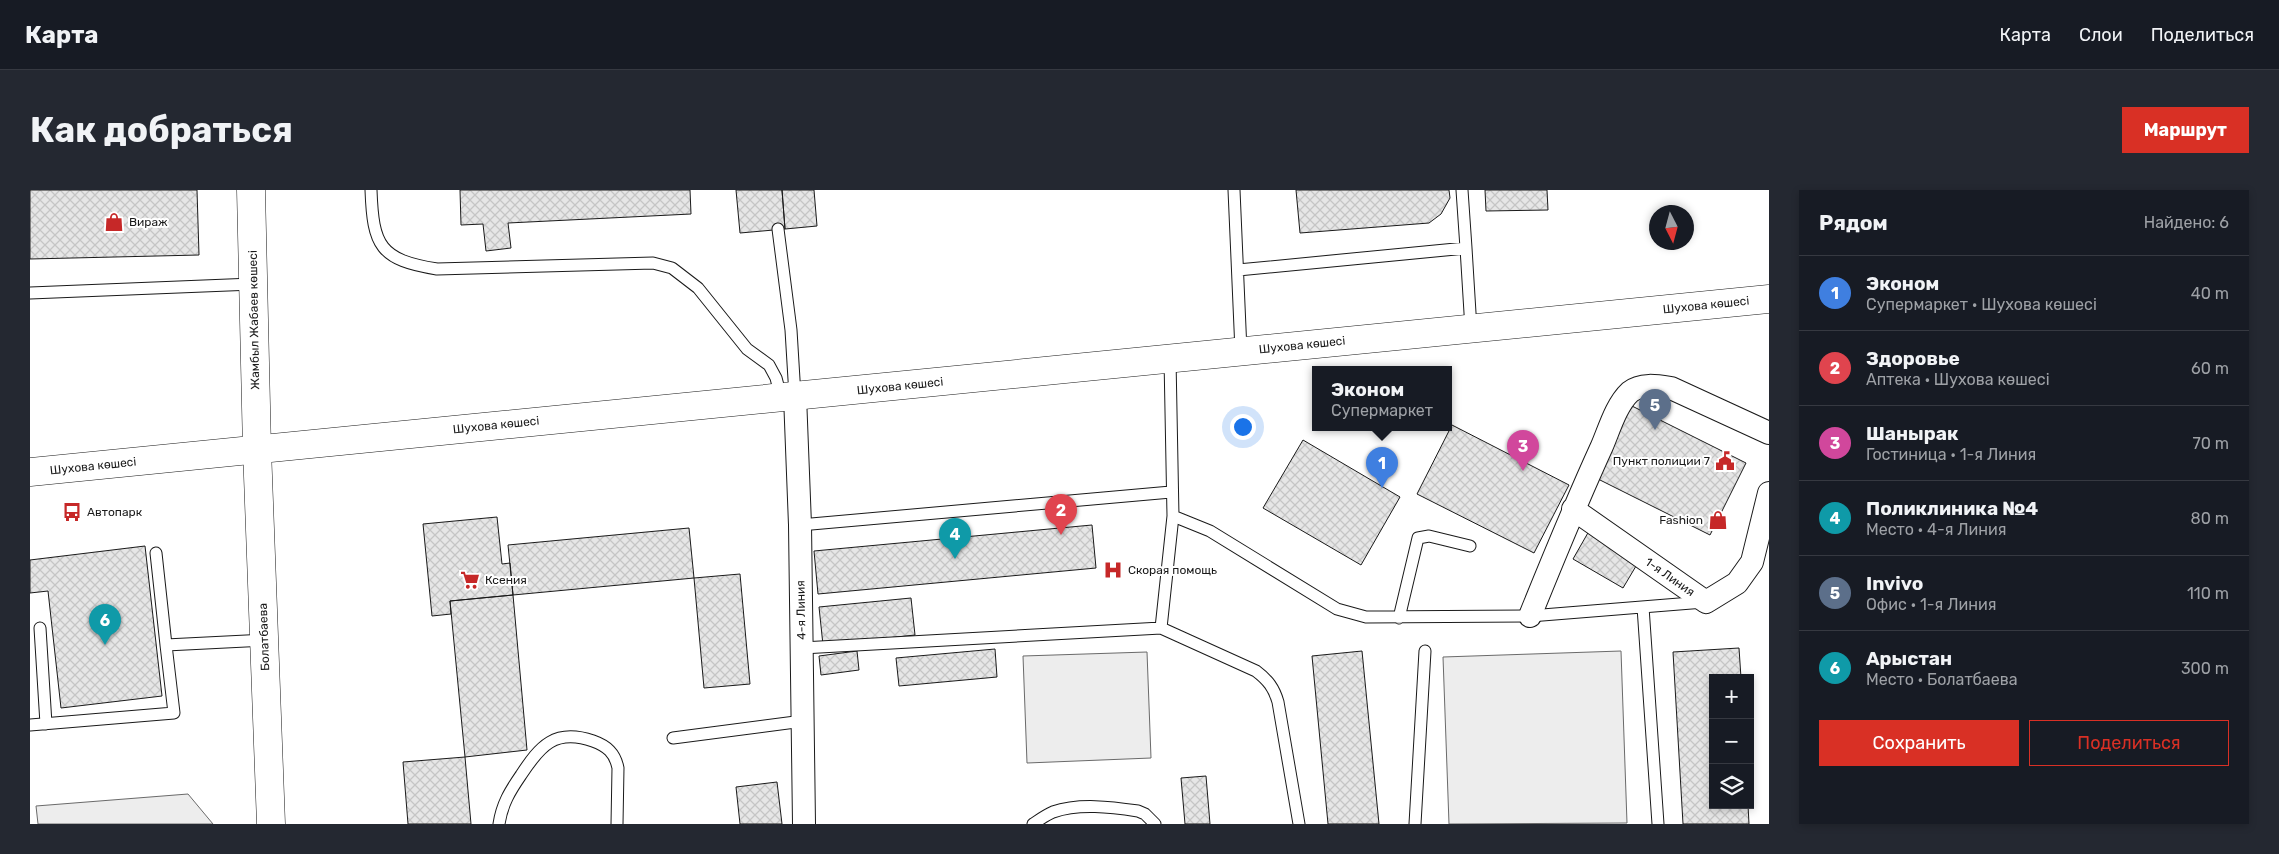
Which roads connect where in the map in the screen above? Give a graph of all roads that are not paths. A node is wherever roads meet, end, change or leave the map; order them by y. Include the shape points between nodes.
1 (251, 190) edge
2 (371, 190) edge
3 (1234, 190) edge
4 (1462, 190) edge
5 (778, 229) dead end
6 (1466, 248) junction
7 (1238, 270) junction
8 (253, 284) junction
9 (30, 293) edge
10 (1769, 299) edge
11 (1471, 329) junction
12 (1241, 351) junction
13 (1170, 359) junction
14 (788, 396) junction
15 (1769, 433) edge
16 (257, 450) junction
17 (30, 472) edge
18 (1171, 492) junction
19 (1769, 493) edge
20 (1574, 509) junction
21 (1172, 516) junction
22 (800, 525) junction
23 (1470, 546) dead end
24 (156, 553) dead end
25 (1706, 602) junction
26 (1643, 607) junction
27 (1530, 616) junction
28 (1399, 618) junction
29 (40, 628) dead end
30 (1161, 628) junction
31 (264, 640) junction
32 (166, 644) junction
33 (802, 648) junction
34 (1425, 651) dead end
35 (803, 721) junction
36 (46, 724) junction
37 (30, 725) edge
38 (673, 738) dead end
39 (271, 824) edge
40 (499, 824) edge
41 (617, 824) edge
42 (804, 824) edge
43 (1033, 824) edge
44 (1155, 824) edge
45 (1299, 824) edge
46 (1415, 824) edge
47 (1658, 824) edge

1 - 8 street, Жамбыл Жабаев көшесі
2 - 14 lane via 372,220 380,245 402,262 437,270 653,264 672,268 698,288 747,349 769,365
3 - 7 lane
4 - 6 lane
5 - 14 lane via 791,330
6 - 7 lane
6 - 11 lane
7 - 12 lane
8 - 9 lane
8 - 16 street, Жамбыл Жабаев көшесі
10 - 11 street, Шухова көшесі
11 - 12 street, Шухова көшесі
12 - 13 street, Шухова көшесі
13 - 14 street, Шухова көшесі
13 - 18 lane
14 - 16 street, Шухова көшесі
14 - 22 street, 4-я Линия
15 - 20 street via 1671,388 1641,387 1631,391 1620,407
16 - 17 street, Шухова көшесі
16 - 31 street, Болатбаева
18 - 21 lane
18 - 22 lane
19 - 25 street, 1-я Линия via 1752,562 1738,583
20 - 25 street, 1-я Линия
20 - 27 street
21 - 28 lane via 1210,530 1337,609 1366,617
21 - 30 lane
22 - 33 street, 4-я Линия
23 - 28 lane via 1429,536 1418,538
24 - 32 lane
25 - 26 lane
26 - 27 lane
26 - 47 lane
27 - 28 lane
29 - 36 lane
30 - 33 lane
30 - 45 lane via 1267,679 1278,702
31 - 32 lane
31 - 39 street, Болатбаева
32 - 36 lane via 174,713
33 - 35 street, 4-я Линия
34 - 46 lane
35 - 38 lane
35 - 42 street, 4-я Линия
36 - 37 lane
40 - 41 lane via 504,799 534,754 542,746 567,737 603,745 616,759
43 - 44 lane via 1052,813 1089,807 1138,811

